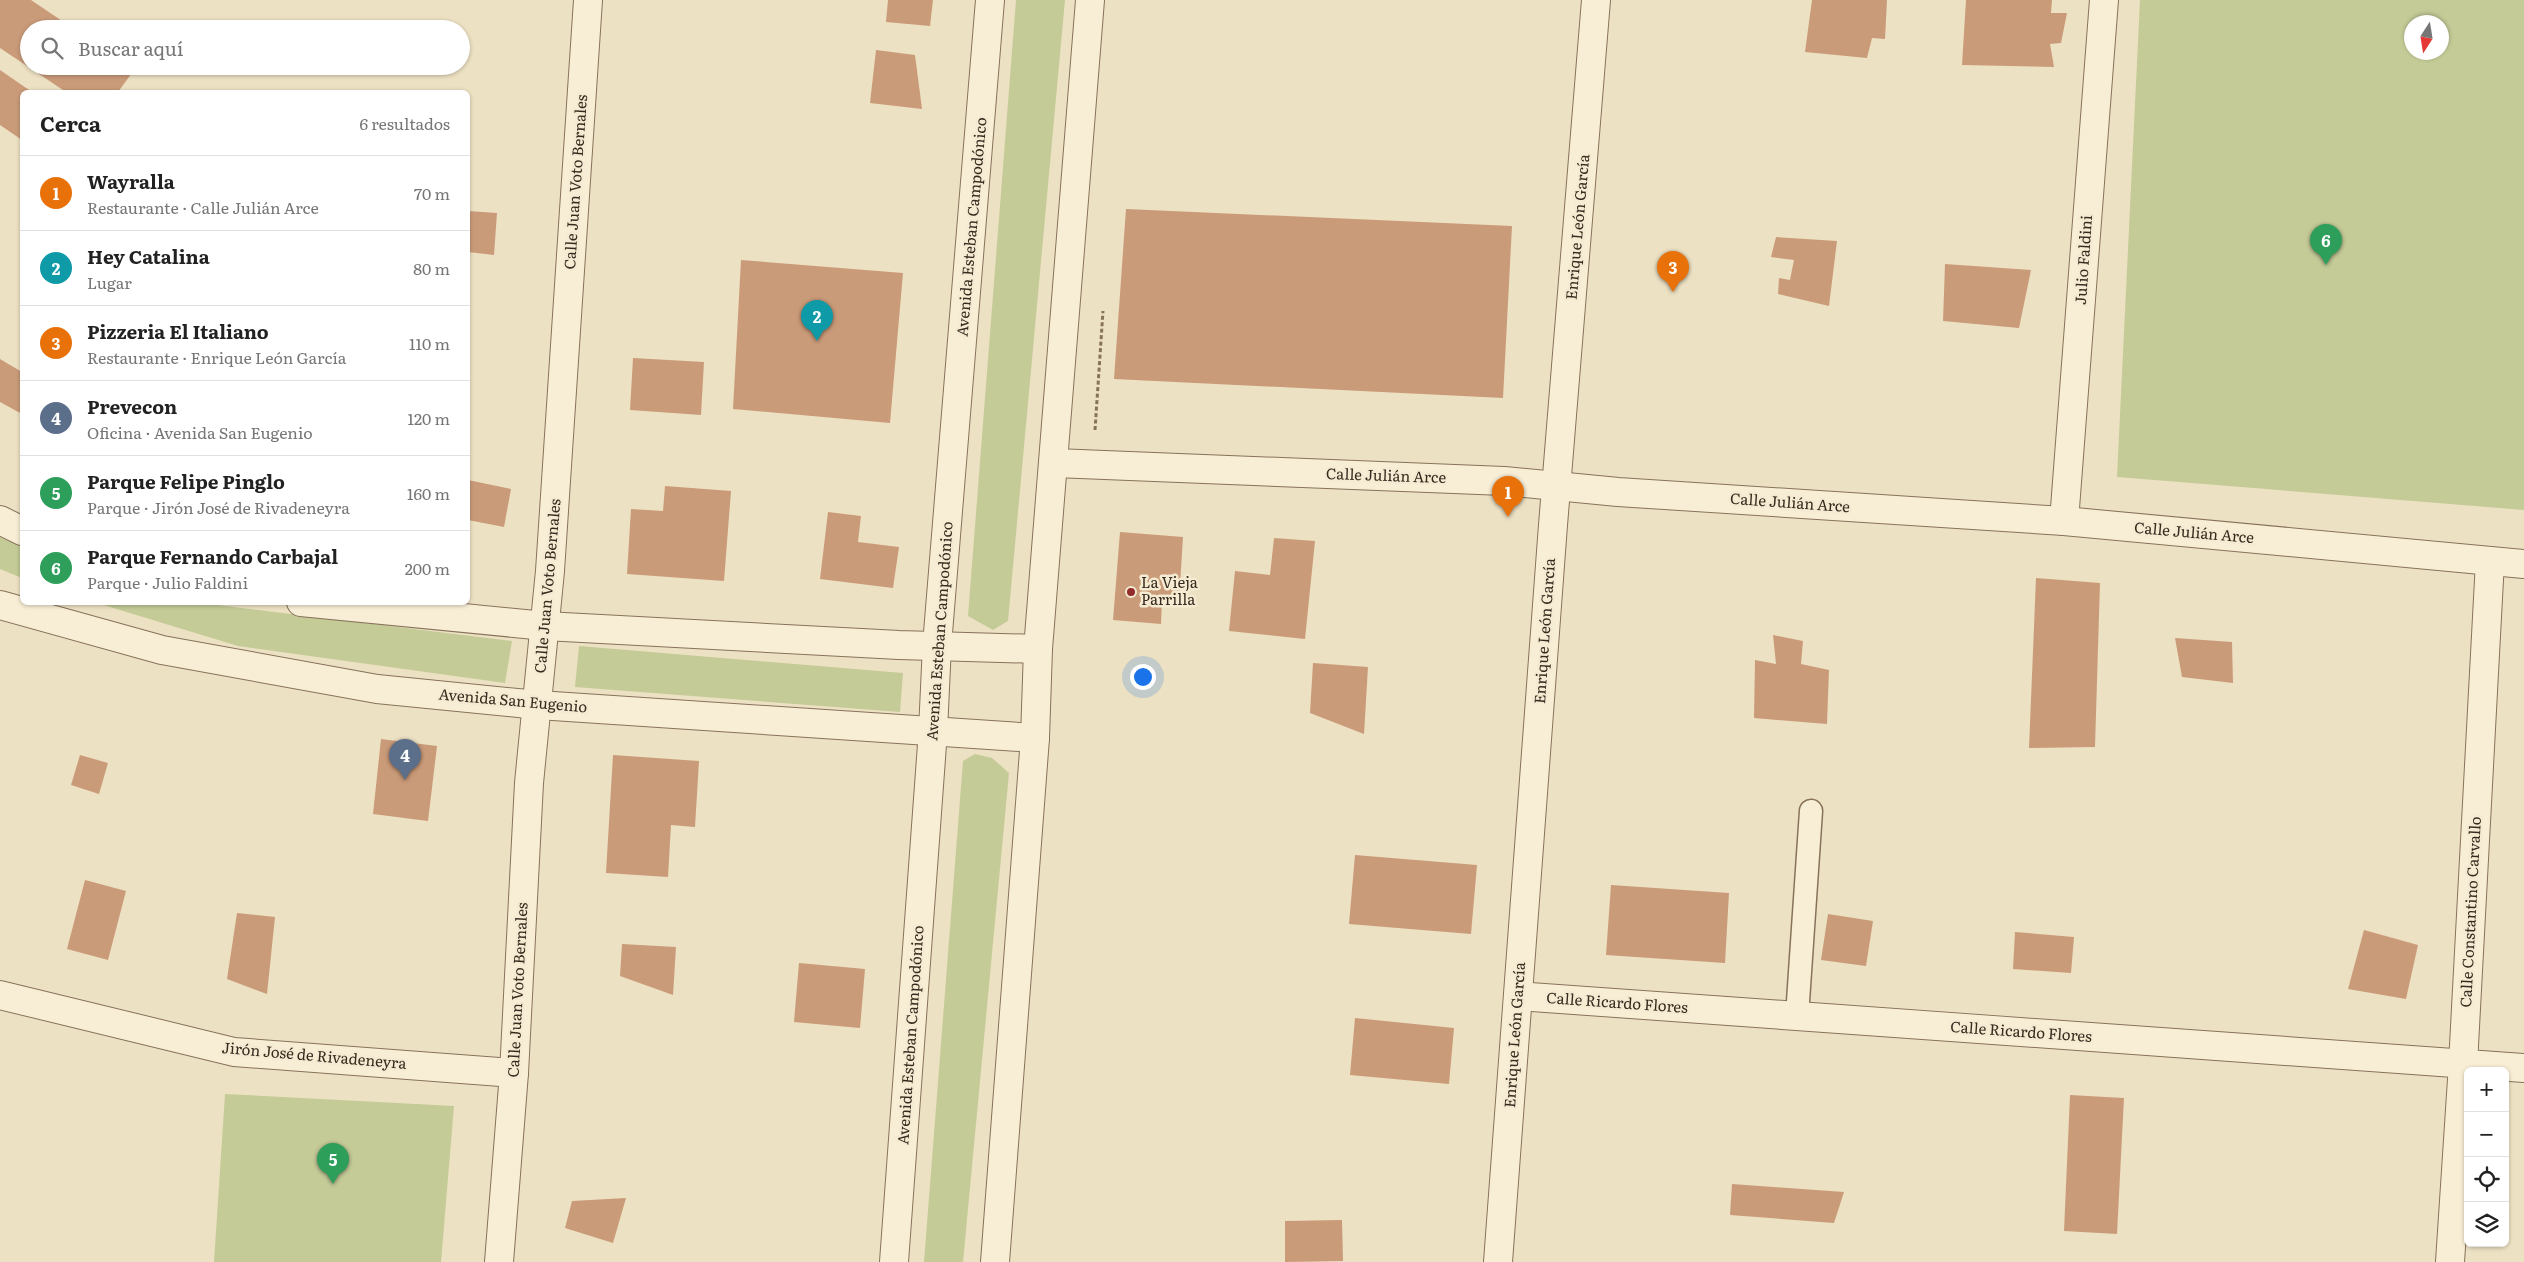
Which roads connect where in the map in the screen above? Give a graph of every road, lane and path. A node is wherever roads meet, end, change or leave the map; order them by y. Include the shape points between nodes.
1 (588, 0) edge
2 (990, 0) edge
3 (1090, 0) edge
4 (1596, 0) edge
5 (2104, 0) edge
6 (1055, 463) junction
7 (1557, 485) junction
8 (0, 520) edge
9 (2064, 521) junction
10 (20, 530) edge
11 (2490, 561) junction
12 (2524, 564) edge
13 (0, 605) edge
14 (332, 605) edge
15 (545, 626) junction
16 (937, 645) junction
17 (1038, 649) junction
18 (538, 705) junction
19 (933, 732) junction
20 (1035, 738) junction
21 (1811, 812) dead end
22 (0, 995) edge
23 (1518, 996) junction
24 (1797, 1016) junction
25 (2463, 1064) junction
26 (2524, 1068) edge
27 (514, 1073) junction
28 (499, 1262) edge
29 (894, 1262) edge
30 (995, 1262) edge
31 (1498, 1262) edge
32 (2450, 1262) edge

1 - 15 street, Calle Juan Voto Bernales
2 - 16 street, Avenida Esteban Campodónico
3 - 6 street
4 - 7 street, Enrique León García
5 - 9 street, Julio Faldini
6 - 7 street, Calle Julián Arce
6 - 17 street
7 - 9 street, Calle Julián Arce via 1618,492
7 - 23 street, Enrique León García
8 - 10 street
9 - 11 street, Calle Julián Arce
11 - 12 street, Calle Julián Arce
11 - 25 street, Calle Constantino Carvallo
13 - 18 street, Avenida San Eugenio via 162,650 378,689
14 - 15 street
15 - 16 street
15 - 18 street, Calle Juan Voto Bernales
16 - 17 street
16 - 19 street, Avenida Esteban Campodónico
17 - 20 street
18 - 19 street, Avenida San Eugenio
18 - 27 street, Calle Juan Voto Bernales via 529,783
19 - 20 street, Avenida San Eugenio
19 - 29 street, Avenida Esteban Campodónico
20 - 30 street
21 - 24 lane
22 - 27 street, Jirón José de Rivadeneyra via 234,1052
23 - 24 street, Calle Ricardo Flores
23 - 31 street, Enrique León García
24 - 25 street, Calle Ricardo Flores
25 - 26 street, Calle Ricardo Flores
25 - 32 street, Calle Constantino Carvallo
27 - 28 street, Calle Juan Voto Bernales

